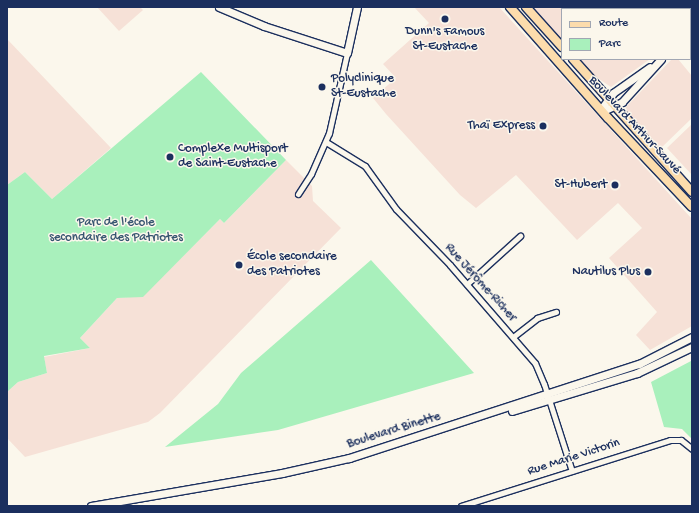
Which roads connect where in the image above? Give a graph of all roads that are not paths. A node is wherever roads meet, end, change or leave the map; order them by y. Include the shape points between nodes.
1 (219, 7) edge
2 (357, 7) edge
3 (510, 7) edge
4 (526, 7) edge
5 (561, 46) edge
6 (348, 52) junction
7 (574, 60) edge
8 (660, 60) edge
9 (654, 65) junction
10 (608, 99) junction
11 (616, 107) junction
12 (602, 110) junction
13 (326, 142) junction
14 (692, 192) edge
15 (298, 194) dead end
16 (692, 207) edge
17 (520, 236) dead end
18 (467, 284) junction
19 (556, 312) dead end
20 (513, 337) junction
21 (692, 337) edge
22 (692, 347) edge
23 (547, 393) junction
24 (550, 401) junction
25 (692, 449) edge
26 (572, 471) junction
27 (91, 506) edge
28 (114, 506) edge
29 (461, 506) edge

1 - 6 street via 270,28
2 - 6 street
3 - 12 main road, Boulevard Arthur-Sauvé
4 - 5 main road
6 - 13 street
7 - 10 main road, Boulevard Arthur-Sauvé
8 - 9 street
9 - 10 street via 633,78
9 - 11 street
10 - 11 main road, Boulevard Arthur-Sauvé
10 - 12 street
11 - 12 street
11 - 14 main road, Boulevard Arthur-Sauvé
12 - 16 main road, Boulevard Arthur-Sauvé
13 - 15 street via 309,179
13 - 18 street, Rue Jérôme-Richer via 366,166 396,209
17 - 18 street
18 - 20 street, Rue Jérôme-Richer
19 - 20 street via 537,318
20 - 23 street, Rue Jérôme-Richer via 538,367
21 - 23 street, Boulevard Binette via 646,361
22 - 24 street, Boulevard Binette via 651,368
23 - 24 street, Rue Jérôme-Richer
23 - 27 street, Boulevard Binette via 334,462
24 - 26 street, Rue Jérôme-Richer
24 - 28 street, Boulevard Binette via 328,467
25 - 26 street, Rue Marie Victorin via 683,441 673,439
26 - 29 street, Rue Marie Victorin

